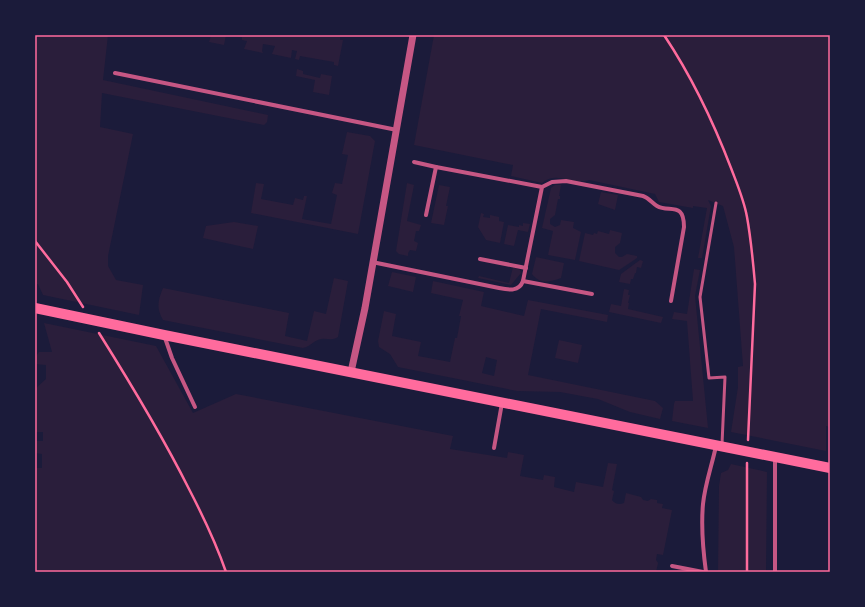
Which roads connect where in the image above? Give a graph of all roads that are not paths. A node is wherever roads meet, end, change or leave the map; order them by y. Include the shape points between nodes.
1 (413, 35) edge
2 (115, 73) dead end
3 (397, 130) junction
4 (414, 162) dead end
5 (436, 167) junction
6 (542, 187) junction
7 (716, 203) dead end
8 (426, 215) dead end
9 (480, 259) dead end
10 (372, 262) junction
11 (526, 268) junction
12 (523, 281) junction
13 (592, 294) dead end
14 (671, 301) dead end
15 (35, 308) edge
16 (164, 335) junction
17 (351, 372) junction
18 (502, 402) junction
19 (195, 407) dead end
20 (719, 445) junction
21 (494, 448) dead end
22 (775, 456) junction
23 (830, 468) edge
24 (672, 566) dead end
25 (704, 572) edge
26 (775, 572) edge

1 - 3 street
2 - 3 street
3 - 10 street
4 - 5 street
5 - 6 street
5 - 8 street
6 - 11 street
6 - 14 street via 552,182 566,181 643,196 657,206 673,208 681,214 684,227
7 - 20 lane via 700,297 709,378 725,376
9 - 11 street
10 - 12 street via 507,290 518,289
10 - 17 street
11 - 12 street
12 - 13 street
15 - 16 main road
16 - 17 main road
16 - 19 street
17 - 18 main road
18 - 20 main road
18 - 21 street
20 - 22 main road
20 - 25 street via 703,510
22 - 23 main road
22 - 26 street
24 - 25 street

